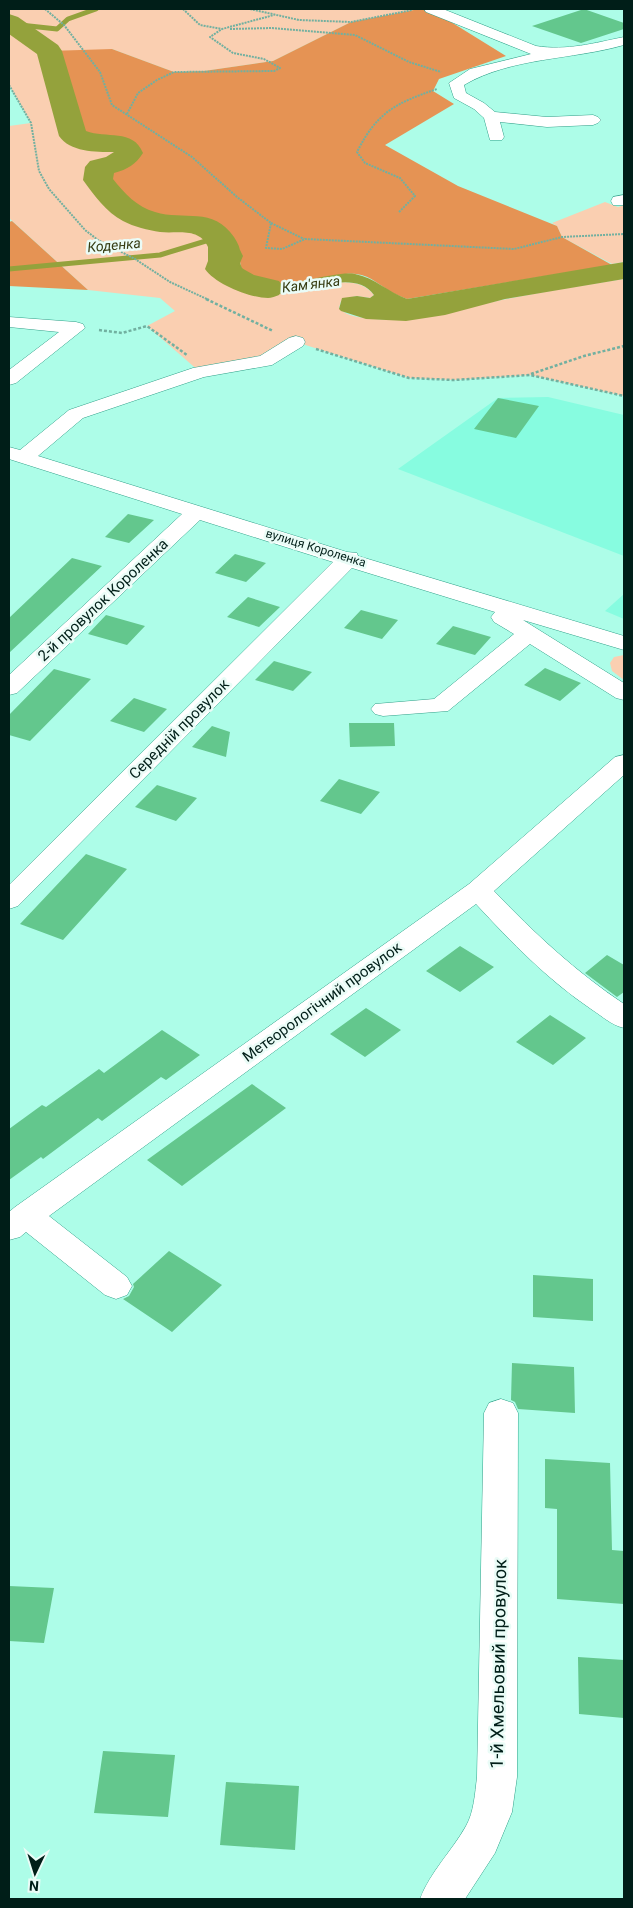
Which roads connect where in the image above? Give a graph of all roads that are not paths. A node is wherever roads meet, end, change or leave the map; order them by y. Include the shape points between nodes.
1 (431, 9) edge
2 (624, 41) edge
3 (550, 54) junction
4 (491, 116) junction
5 (593, 120) dead end
6 (496, 137) dead end
7 (9, 322) edge
8 (296, 342) road end
9 (9, 379) edge
10 (16, 455) edge
11 (197, 512) junction
12 (349, 558) junction
13 (473, 599) junction
14 (529, 634) junction
15 (624, 643) edge
16 (9, 688) edge
17 (624, 693) edge
18 (383, 709) dead end
19 (624, 762) edge
20 (478, 890) junction
21 (9, 900) edge
22 (624, 1018) edge
23 (18, 1221) edge
24 (116, 1286) dead end
25 (501, 1414) dead end
26 (441, 1899) edge

1 - 3 street
2 - 3 street via 578,52
3 - 4 street via 474,72 460,81 459,96
4 - 5 street via 547,122
4 - 6 street
7 - 9 street via 76,328
8 - 10 street via 265,361 208,370 76,414
10 - 11 street, вулиця Короленка
11 - 12 street, вулиця Короленка
11 - 16 street, 2-й провулок Короленка
12 - 13 street, вулиця Короленка
12 - 21 street, Середній провулок
13 - 14 street
13 - 15 street, вулиця Короленка
14 - 17 street
14 - 18 street via 440,706
19 - 20 street, Метеорологічний провулок
20 - 22 street via 527,941 583,990
20 - 23 street, Метеорологічний провулок
23 - 24 street
25 - 26 street, 1-й Хмельовий провулок via 497,1777 492,1812 481,1839

